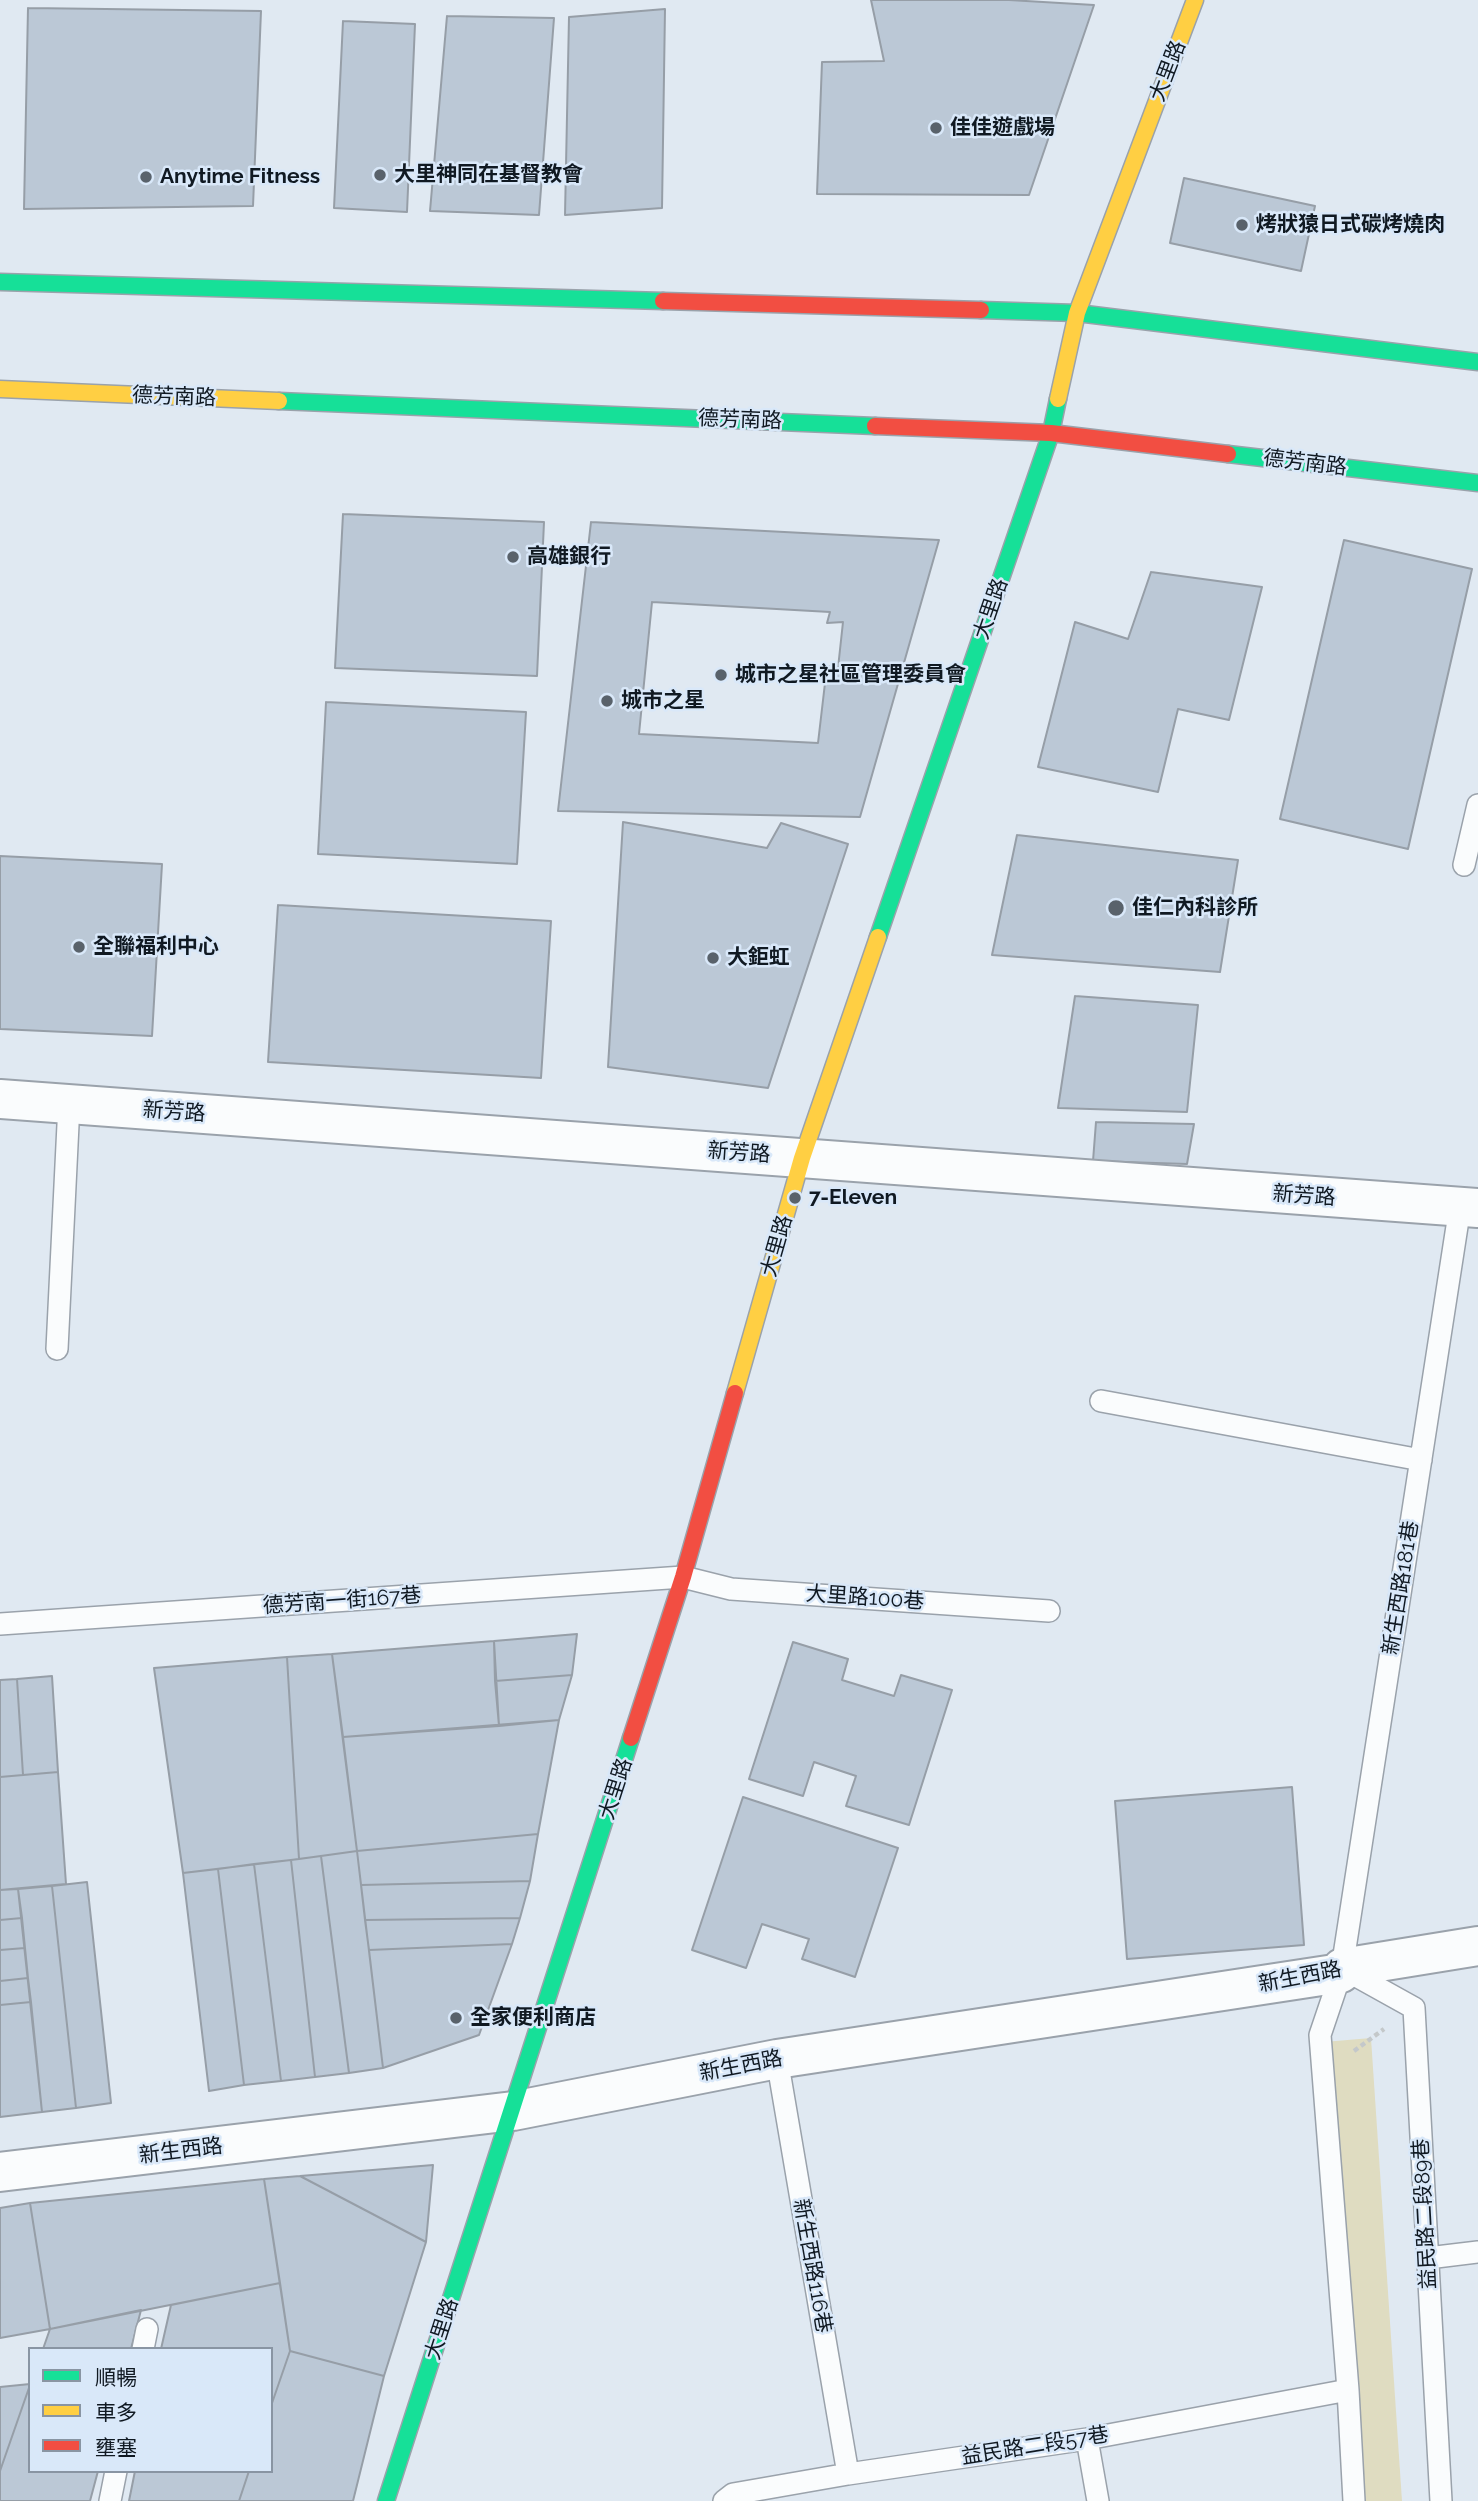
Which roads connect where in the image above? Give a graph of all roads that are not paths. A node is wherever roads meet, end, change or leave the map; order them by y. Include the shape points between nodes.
1 (1195, 0) edge
2 (0, 282) edge
3 (1077, 313) junction
4 (1478, 362) edge
5 (0, 389) edge
6 (1051, 433) junction
7 (1478, 483) edge
8 (1478, 805) edge
9 (1464, 865) dead end
10 (0, 1099) edge
11 (69, 1104) junction
12 (802, 1157) junction
13 (1469, 1208) edge
14 (57, 1349) dead end
15 (1101, 1401) dead end
16 (1421, 1460) junction
17 (683, 1577) junction
18 (1049, 1611) dead end
19 (0, 1624) edge
20 (1478, 1946) edge
21 (1342, 1970) junction
22 (777, 2059) junction
23 (513, 2111) junction
24 (0, 2172) edge
25 (1478, 2252) edge
26 (1428, 2258) junction
27 (1348, 2390) junction
28 (1087, 2440) junction
29 (116, 2473) edge
30 (848, 2474) junction
31 (110, 2501) edge
32 (386, 2501) edge
33 (724, 2501) edge
34 (1098, 2501) edge
35 (1353, 2501) edge
36 (1441, 2501) edge

1 - 3 street, 大里路
2 - 3 street
3 - 4 street
3 - 6 street, 大里路
5 - 6 street, 德芳南路
6 - 7 street, 德芳南路
6 - 12 street, 大里路
8 - 9 lane
10 - 11 street, 新芳路
11 - 12 street, 新芳路
11 - 14 lane
12 - 13 street, 新芳路
12 - 17 street, 大里路
13 - 16 lane, 新生西路181巷
15 - 16 lane
16 - 21 lane, 新生西路181巷
17 - 18 lane, 大里路100巷 via 732,1589
17 - 19 lane, 德芳南一街167巷
17 - 23 street, 大里路
20 - 21 street, 新生西路
21 - 22 street, 新生西路
21 - 26 lane, 益民路二段89巷 via 1414,2008
21 - 27 lane via 1320,2035
22 - 23 street, 新生西路
22 - 30 lane, 新生西路116巷
23 - 24 street, 新生西路
23 - 32 street, 大里路
25 - 26 lane
26 - 36 lane, 益民路二段89巷
27 - 28 lane, 益民路二段57巷
27 - 35 lane
28 - 30 lane, 益民路二段57巷
28 - 34 lane
29 - 31 lane
30 - 33 lane, 益民路二段57巷 via 733,2494

